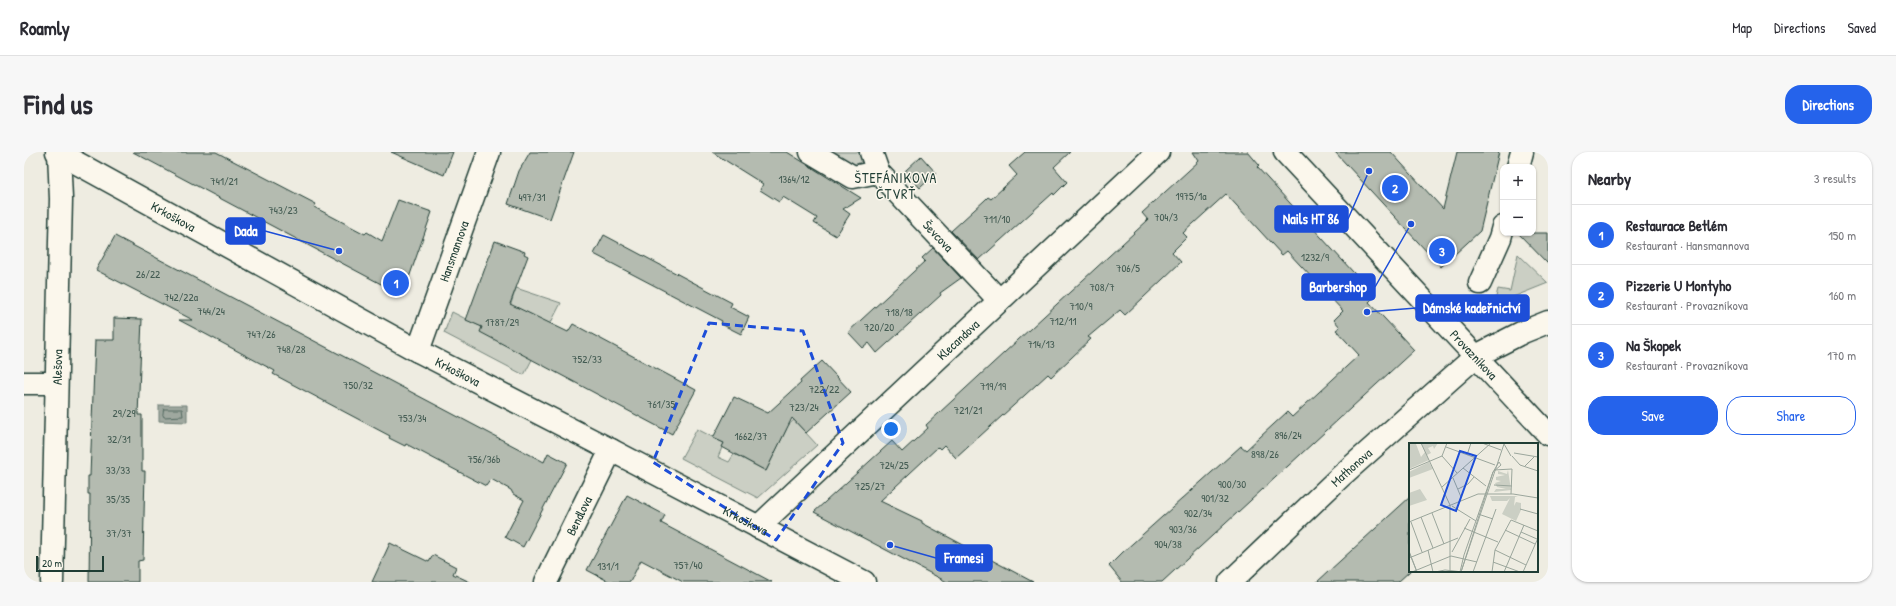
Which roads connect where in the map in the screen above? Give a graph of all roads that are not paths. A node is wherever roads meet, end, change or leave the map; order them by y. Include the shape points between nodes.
1 (59, 152) edge
2 (489, 152) edge
3 (812, 152) edge
4 (1158, 152) edge
5 (1285, 152) edge
6 (1522, 152) edge
7 (875, 162) edge
8 (1519, 164) edge
9 (1501, 236) edge
10 (1480, 283) dead end
11 (999, 300) junction
12 (1548, 322) edge
13 (418, 351) junction
14 (1476, 356) junction
15 (24, 383) edge
16 (56, 383) junction
17 (1548, 434) edge
18 (611, 450) junction
19 (758, 526) junction
20 (52, 582) edge
21 (546, 582) edge
22 (864, 582) edge
23 (1230, 582) edge

1 - 13 street, Krkoškova
1 - 16 street, Alešova via 61,199
2 - 13 street, Hansmannova
3 - 7 street, Ševcova via 853,177
4 - 11 street, Klecandova
5 - 14 street, Provazníkova
6 - 8 street
7 - 11 street, Ševcova
9 - 10 street
11 - 19 street, Klecandova
12 - 14 street, Mathonova
13 - 18 street, Krkoškova
14 - 17 street, Provazníkova
14 - 23 street, Mathonova via 1340,477
15 - 16 street
16 - 20 street, Alešova
18 - 19 street, Krkoškova
18 - 21 street, Bendlova
19 - 22 street, Krkoškova

